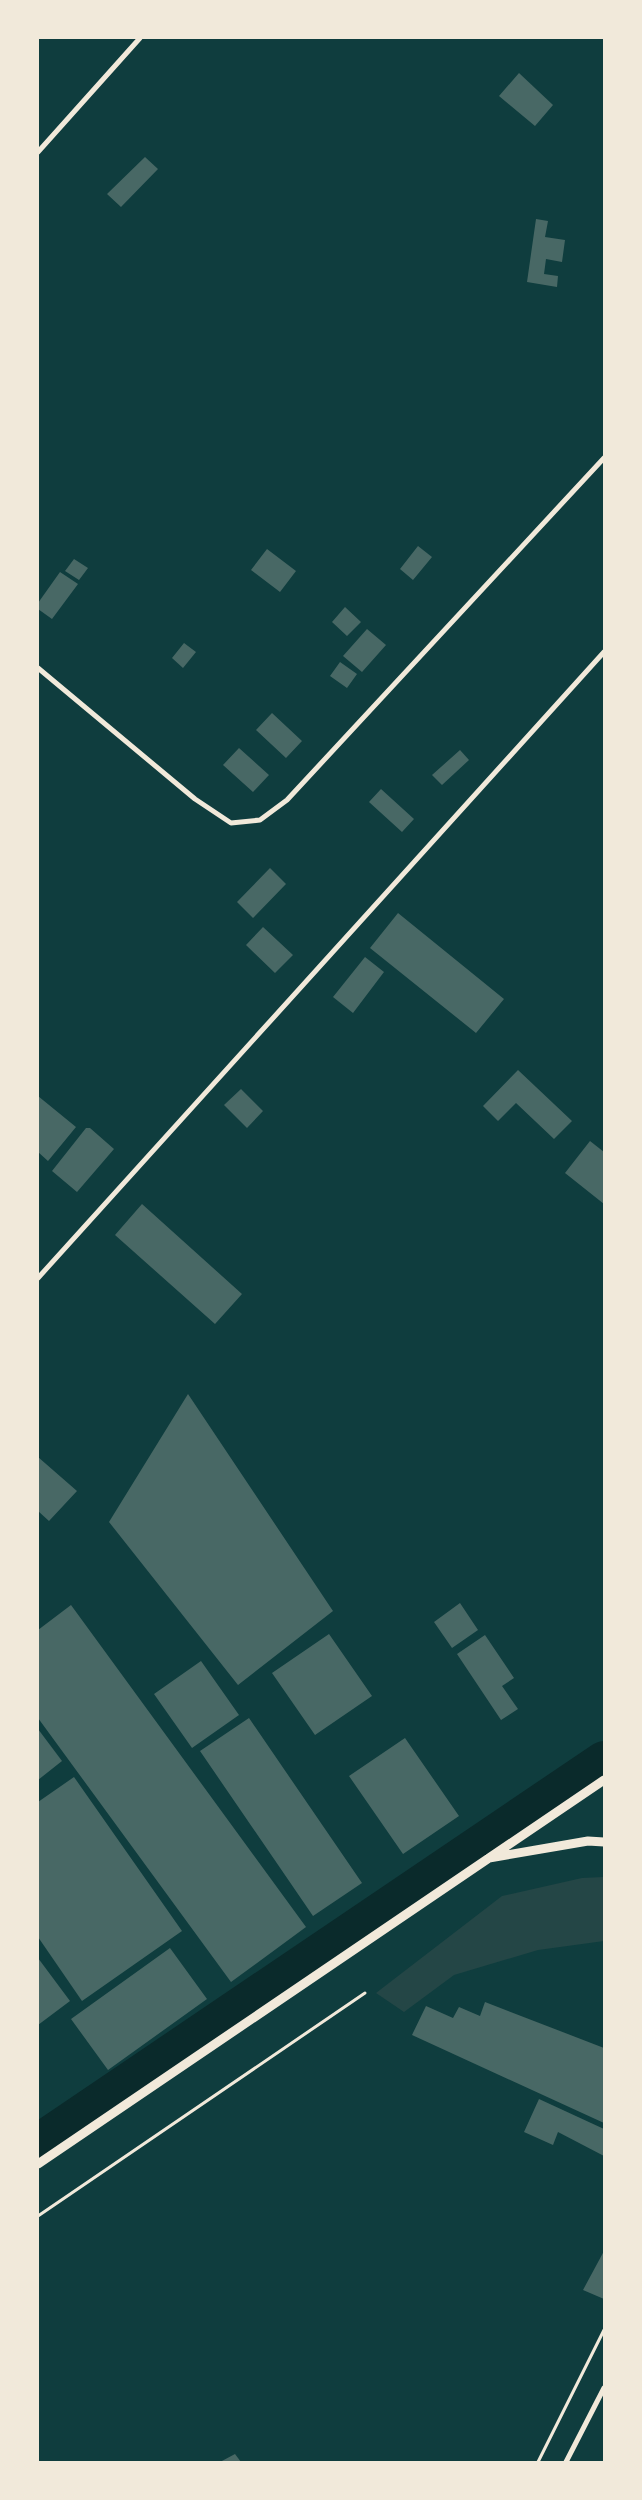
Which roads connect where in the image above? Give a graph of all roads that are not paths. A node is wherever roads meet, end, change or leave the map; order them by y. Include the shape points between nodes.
1 (140, 38) edge
2 (38, 152) edge
3 (604, 458) edge
4 (604, 652) edge
5 (38, 668) edge
6 (38, 1278) edge
7 (604, 1780) edge
8 (604, 1842) edge
9 (485, 1859) junction
10 (38, 2164) edge
11 (604, 2388) edge
12 (566, 2462) edge

1 - 2 street
3 - 5 street via 287,800 260,820 231,823 216,814
4 - 6 street
7 - 9 street
8 - 9 street via 588,1841
9 - 10 street
11 - 12 street

